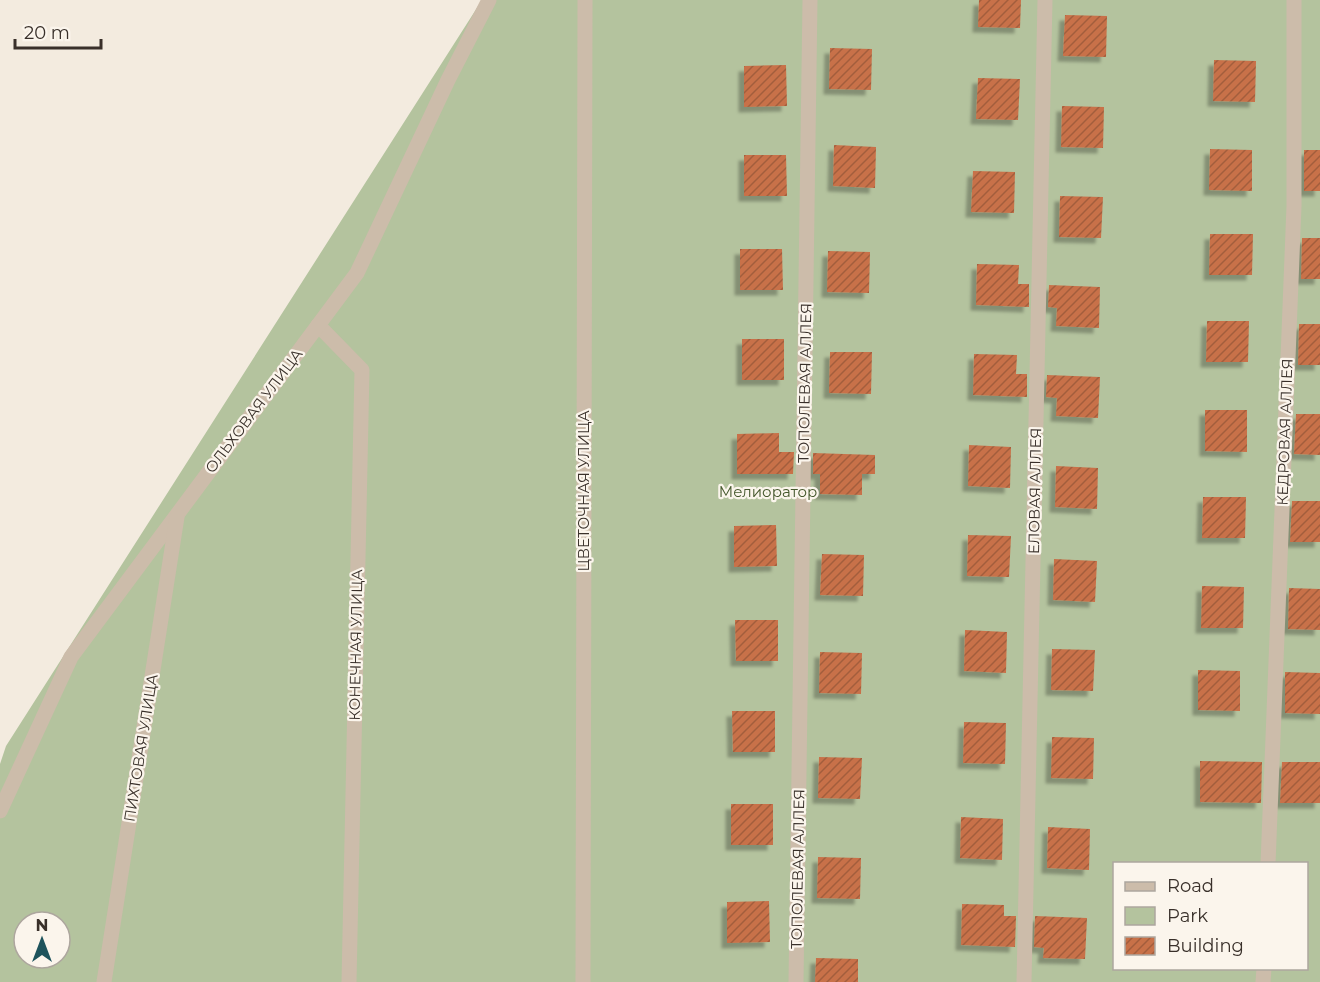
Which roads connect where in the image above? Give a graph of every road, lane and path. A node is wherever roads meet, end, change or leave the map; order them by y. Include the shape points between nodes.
1 (489, 0) edge
2 (585, 0) edge
3 (810, 0) edge
4 (1046, 0) edge
5 (1294, 0) edge
6 (318, 325) junction
7 (178, 514) junction
8 (0, 811) edge
9 (1268, 862) edge
10 (104, 982) edge
11 (349, 982) edge
12 (583, 982) edge
13 (796, 982) edge
14 (1024, 982) edge

1 - 6 street, ОЛЬХОВАЯ УЛИЦА via 357,273
2 - 12 street, ЦВЕТОЧНАЯ УЛИЦА
3 - 13 street, ТОПОЛЕВАЯ АЛЛЕЯ
4 - 14 street, ЕЛОВАЯ АЛЛЕЯ
5 - 9 street, КЕДРОВАЯ АЛЛЕЯ via 1294,206
6 - 7 street, ОЛЬХОВАЯ УЛИЦА
6 - 11 street, КОНЕЧНАЯ УЛИЦА via 362,370
7 - 8 street, ОЛЬХОВАЯ УЛИЦА via 71,657
7 - 10 street, ПИХТОВАЯ УЛИЦА

